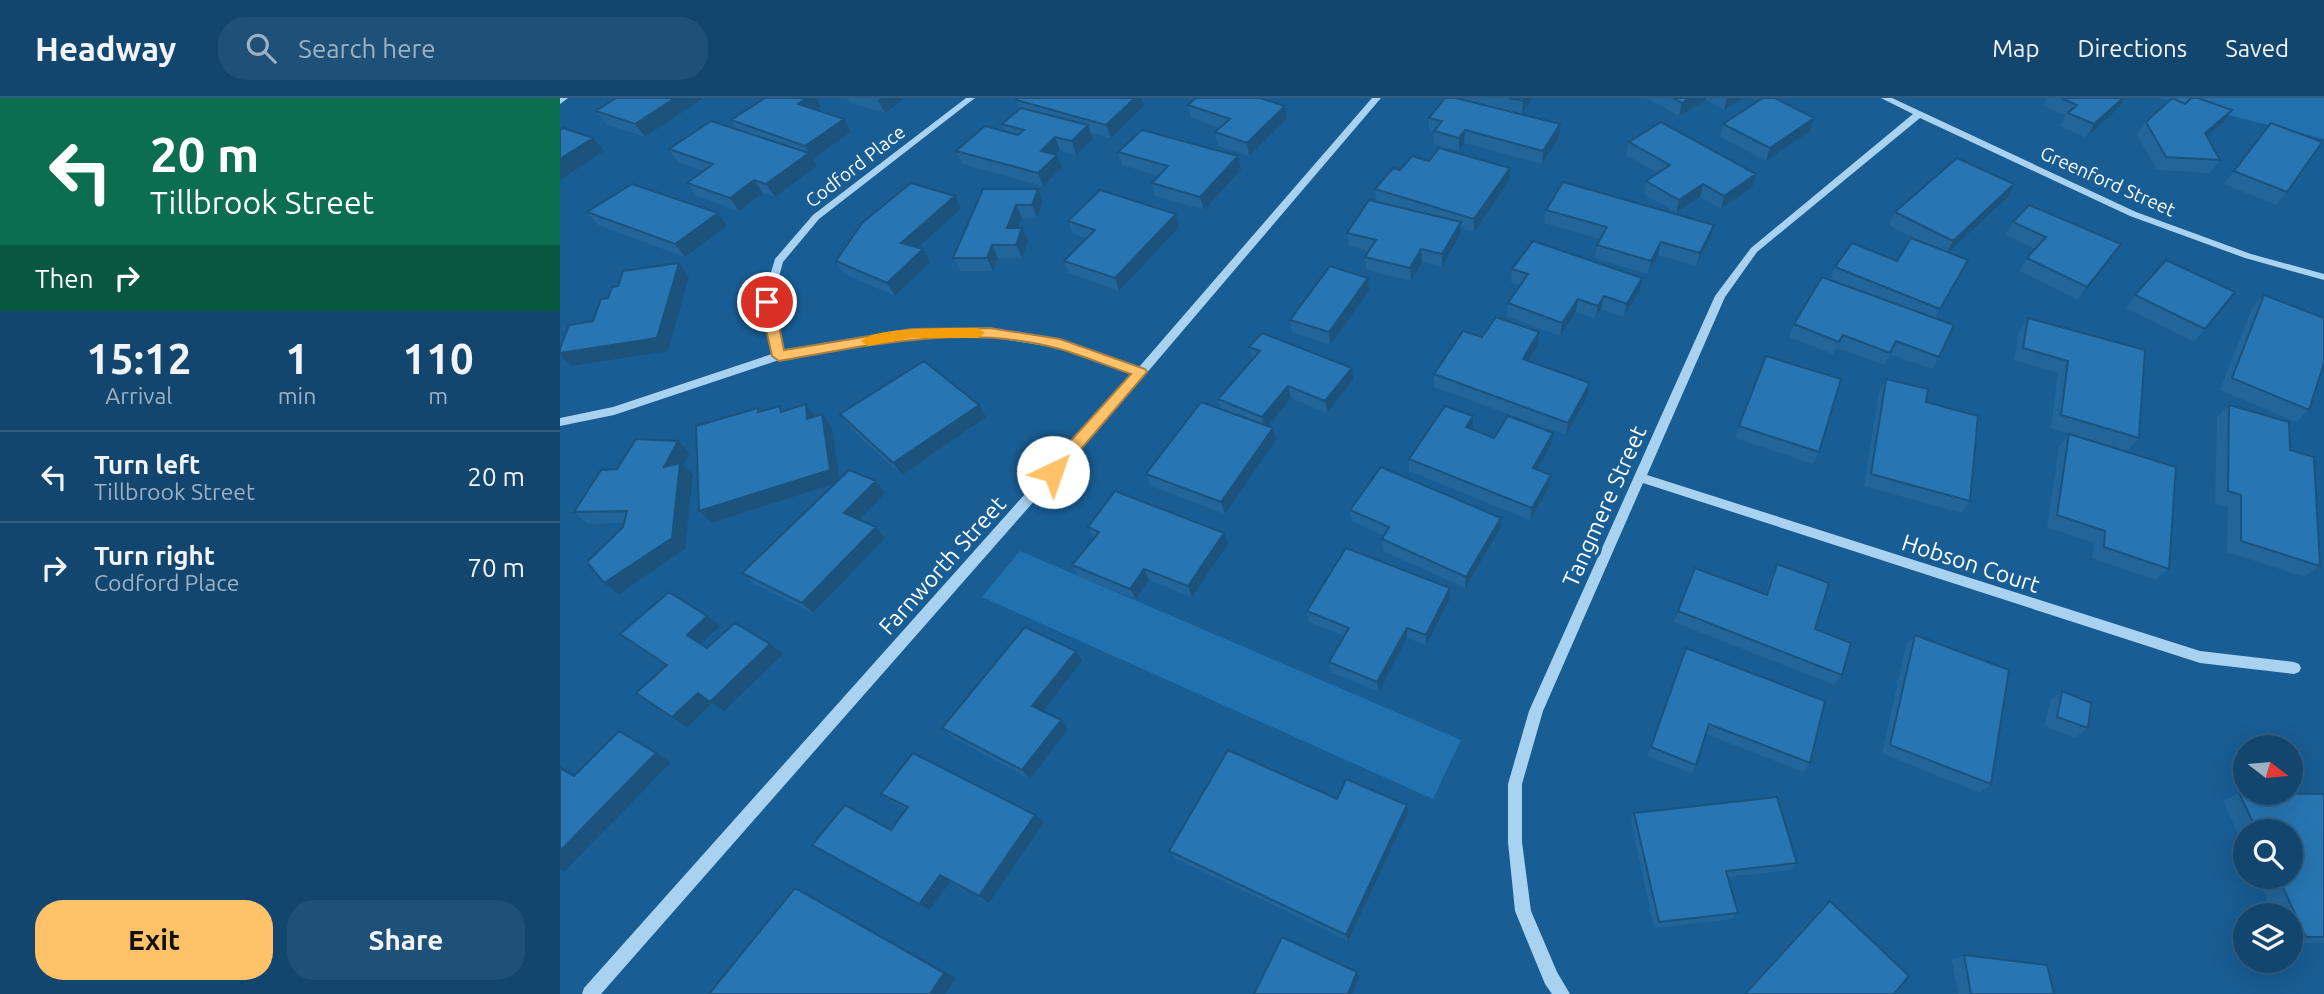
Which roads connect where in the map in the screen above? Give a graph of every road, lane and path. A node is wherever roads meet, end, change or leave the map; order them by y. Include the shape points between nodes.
1 (971, 98) edge
2 (1377, 98) edge
3 (1885, 98) edge
4 (1919, 114) junction
5 (2324, 277) edge
6 (779, 356) junction
7 (1140, 372) junction
8 (560, 422) edge
9 (1640, 477) junction
10 (2294, 668) dead end
11 (590, 994) edge
12 (1562, 994) edge

1 - 6 street, Codford Place via 816,217 778,261 767,302
2 - 7 street, Farnworth Street
3 - 4 street, Greenford Street
4 - 5 street, Greenford Street via 2133,214 2248,256
4 - 9 street, Tangmere Street via 1754,250 1720,296
6 - 7 street via 912,333 990,333 1060,344
6 - 8 street via 614,411
7 - 11 street, Farnworth Street
9 - 10 street, Hobson Court via 2188,654
9 - 12 street, Tangmere Street via 1536,711 1515,784 1515,842 1523,911

